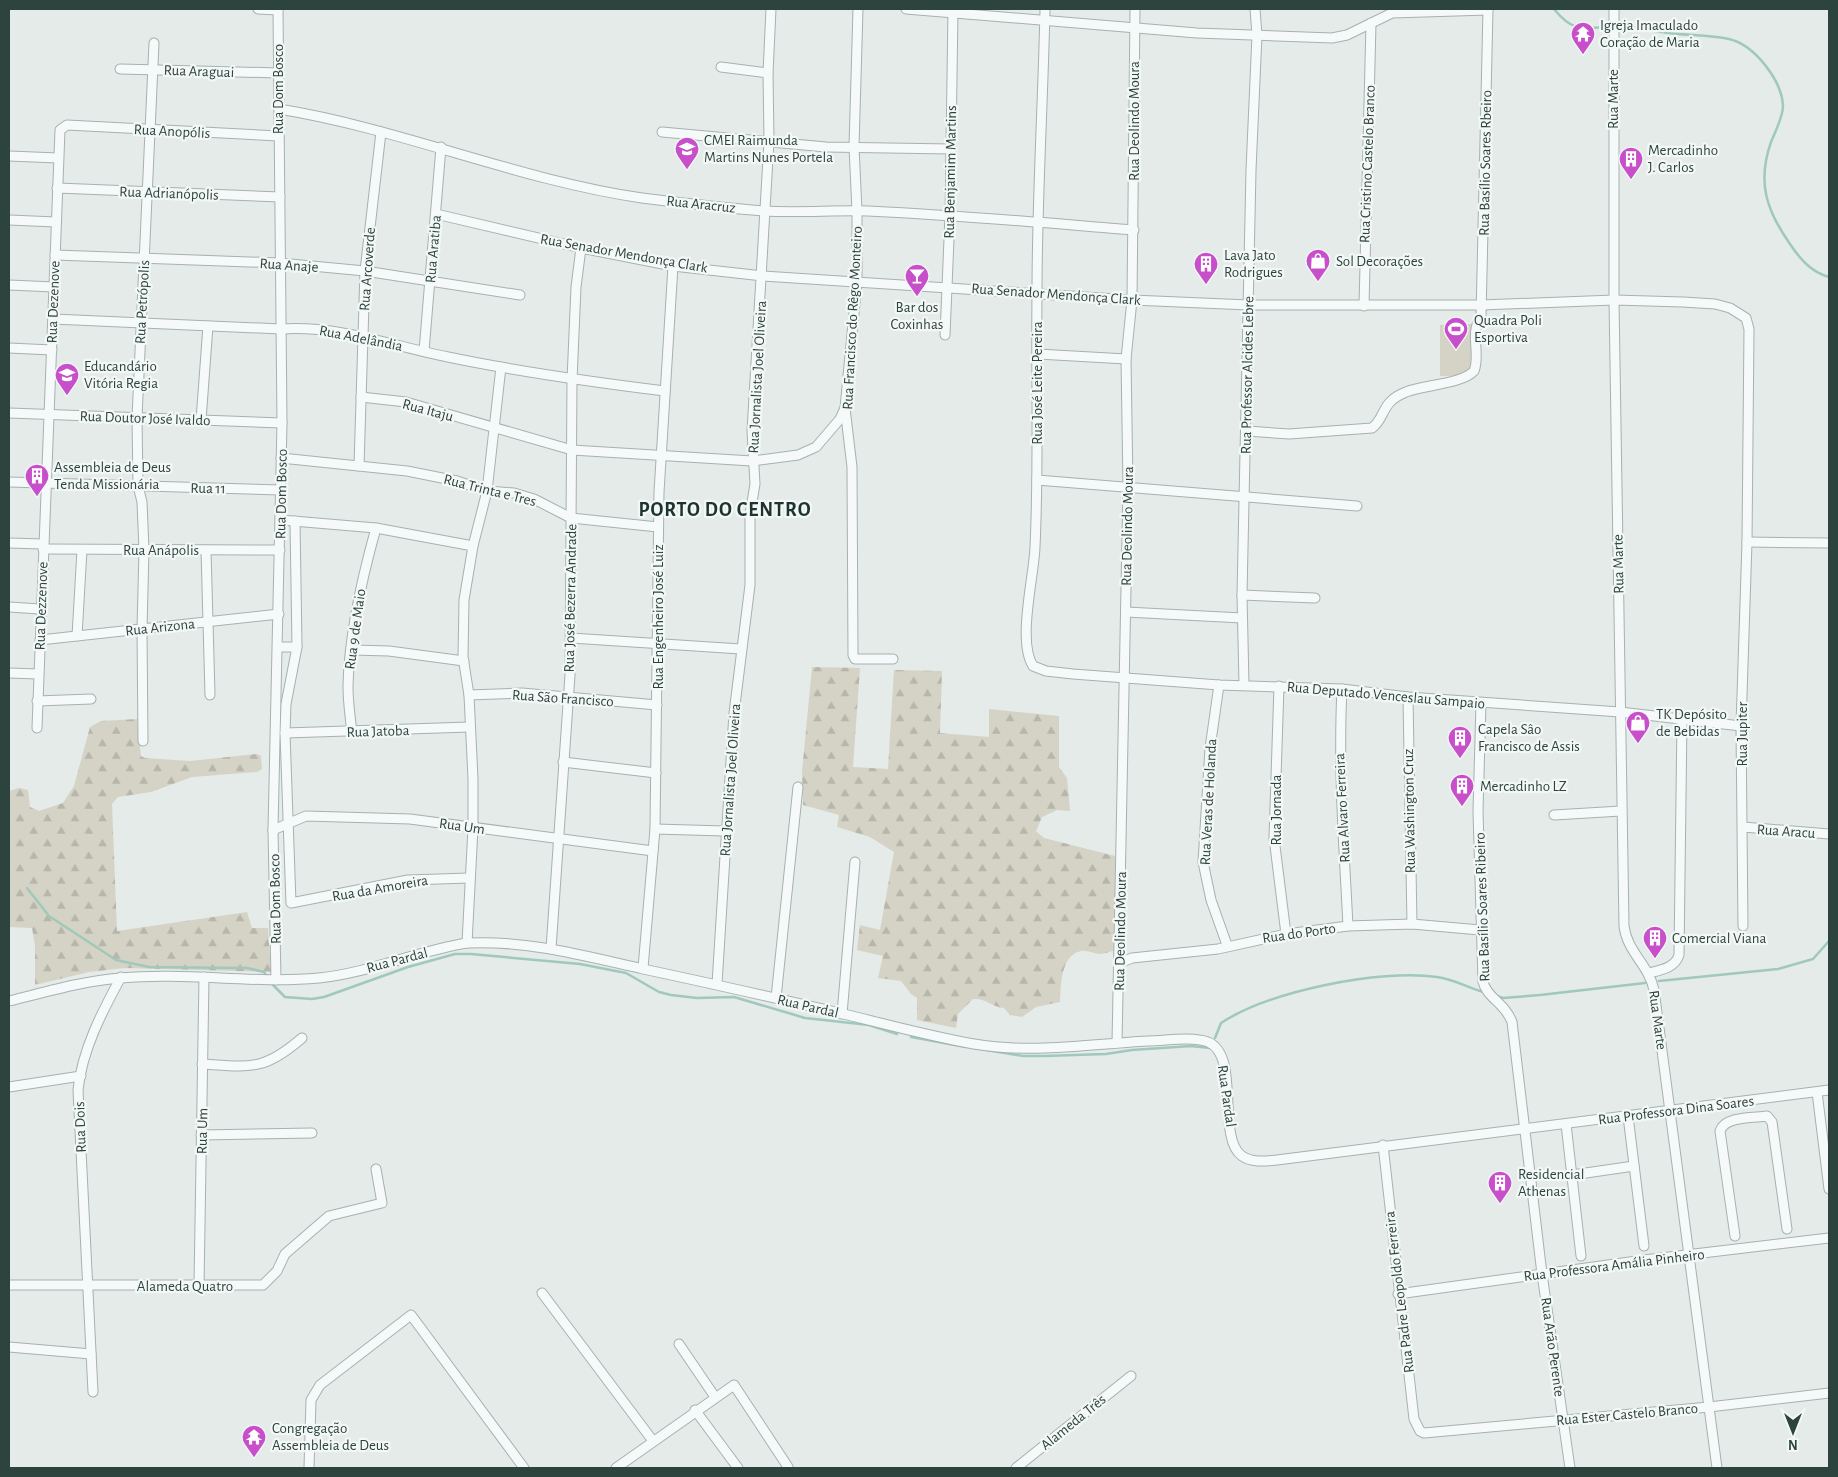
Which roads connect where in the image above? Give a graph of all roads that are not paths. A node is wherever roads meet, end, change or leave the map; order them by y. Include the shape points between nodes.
1 (258, 9) edge
2 (278, 9) edge
3 (771, 9) edge
4 (858, 9) edge
5 (906, 9) edge
6 (1045, 9) edge
7 (1135, 9) edge
8 (1255, 9) edge
9 (1488, 9) edge
10 (1614, 9) edge
11 (953, 10) edge
12 (1045, 19) junction
13 (1371, 23) junction
14 (1135, 26) junction
15 (1257, 35) junction
16 (154, 43) dead end
17 (721, 66) dead end
18 (120, 69) dead end
19 (153, 70) junction
20 (278, 73) junction
21 (768, 74) junction
22 (279, 109) junction
23 (67, 125) joint
24 (150, 130) junction
25 (382, 132) junction
26 (662, 132) dead end
27 (278, 136) junction
28 (769, 141) junction
29 (441, 147) junction
30 (854, 147) junction
31 (951, 149) junction
32 (9, 156) edge
33 (58, 158) junction
34 (57, 188) junction
35 (147, 192) junction
36 (280, 197) junction
37 (764, 211) junction
38 (857, 211) junction
39 (436, 214) junction
40 (950, 215) junction
41 (9, 220) edge
42 (56, 222) junction
43 (1039, 222) junction
44 (1134, 230) junction
45 (581, 248) junction
46 (55, 255) junction
47 (144, 259) junction
48 (280, 263) junction
49 (673, 266) junction
50 (365, 271) junction
51 (763, 276) junction
52 (857, 281) junction
53 (430, 282) junction
54 (9, 285) edge
55 (54, 287) junction
56 (946, 287) junction
57 (1037, 292) junction
58 (520, 295) dead end
59 (1132, 300) junction
60 (1614, 300) junction
61 (1684, 302) joint
62 (1248, 305) junction
63 (1482, 305) junction
64 (1364, 306) junction
65 (53, 319) junction
66 (141, 323) junction
67 (208, 326) junction
68 (280, 329) junction
69 (364, 335) junction
70 (945, 335) dead end
71 (9, 348) edge
72 (52, 350) junction
73 (424, 351) junction
74 (1038, 354) junction
75 (1126, 359) junction
76 (502, 367) junction
77 (572, 380) junction
78 (665, 391) junction
79 (361, 398) junction
80 (845, 408) junction
81 (9, 413) edge
82 (49, 414) junction
83 (137, 418) junction
84 (201, 420) junction
85 (282, 423) junction
86 (494, 429) junction
87 (1247, 431) junction
88 (572, 450) junction
89 (662, 456) junction
90 (281, 458) junction
91 (752, 461) junction
92 (359, 466) junction
93 (1037, 480) junction
94 (9, 482) edge
95 (45, 484) junction
96 (138, 486) junction
97 (1128, 487) junction
98 (281, 490) junction
99 (487, 491) junction
100 (1244, 496) junction
101 (1357, 506) dead end
102 (571, 518) junction
103 (281, 520) junction
104 (295, 521) junction
105 (658, 527) junction
106 (376, 528) junction
107 (1747, 542) junction
108 (9, 543) edge
109 (1829, 543) edge
110 (473, 546) junction
111 (43, 547) junction
112 (82, 550) junction
113 (144, 550) junction
114 (206, 550) junction
115 (280, 550) junction
116 (1242, 596) junction
117 (1315, 598) dead end
118 (9, 607) edge
119 (40, 609) junction
120 (1126, 612) junction
121 (279, 614) junction
122 (1242, 618) junction
123 (207, 622) junction
124 (142, 629) junction
125 (77, 636) junction
126 (571, 638) junction
127 (40, 640) junction
128 (656, 642) junction
129 (278, 647) junction
130 (297, 647) junction
131 (741, 649) junction
132 (352, 650) junction
133 (893, 659) dead end
134 (464, 661) junction
135 (1033, 666) joint
136 (9, 673) edge
137 (38, 674) junction
138 (1125, 677) junction
139 (1219, 685) junction
140 (1244, 685) junction
141 (1279, 686) junction
142 (1342, 689) junction
143 (210, 695) dead end
144 (469, 696) junction
145 (1408, 697) junction
146 (567, 698) junction
147 (91, 699) dead end
148 (37, 701) junction
149 (1481, 703) junction
150 (657, 705) junction
151 (1620, 712) junction
152 (1682, 718) junction
153 (1740, 726) junction
154 (470, 727) junction
155 (37, 728) dead end
156 (285, 732) junction
157 (352, 732) junction
158 (143, 741) dead end
159 (563, 762) junction
160 (656, 773) junction
161 (798, 787) dead end
162 (1621, 811) junction
163 (1554, 815) dead end
164 (287, 825) junction
165 (1743, 827) junction
166 (473, 828) junction
167 (273, 830) junction
168 (655, 830) junction
169 (725, 831) junction
170 (1829, 834) edge
171 (557, 839) junction
172 (653, 851) junction
173 (855, 862) dead end
174 (469, 878) junction
175 (1412, 924) junction
176 (1348, 926) junction
177 (1743, 926) dead end
178 (1480, 930) junction
179 (1286, 934) junction
180 (467, 943) junction
181 (1227, 945) junction
182 (551, 949) junction
183 (1120, 963) junction
184 (643, 968) junction
185 (1649, 973) junction
186 (204, 977) junction
187 (121, 978) junction
188 (276, 980) junction
189 (717, 984) junction
190 (776, 998) junction
191 (9, 1001) edge
192 (842, 1014) junction
193 (302, 1038) dead end
194 (1117, 1043) junction
195 (202, 1064) junction
196 (81, 1076) junction
197 (9, 1087) edge
198 (1829, 1090) edge
199 (1817, 1092) junction
200 (1756, 1099) junction
201 (1732, 1103) junction
202 (1670, 1110) junction
203 (1628, 1116) junction
204 (1758, 1118) junction
205 (1735, 1121) junction
206 (1566, 1124) junction
207 (1524, 1129) junction
208 (312, 1133) dead end
209 (202, 1135) junction
210 (1382, 1145) junction
211 (1634, 1166) junction
212 (376, 1169) dead end
213 (1572, 1175) junction
214 (1829, 1189) edge
215 (1787, 1229) dead end
216 (1734, 1236) dead end
217 (1829, 1238) edge
218 (1644, 1246) dead end
219 (1689, 1255) junction
220 (1581, 1256) dead end
221 (1542, 1274) junction
222 (9, 1285) edge
223 (86, 1286) junction
224 (200, 1286) junction
225 (542, 1293) dead end
226 (1398, 1294) junction
227 (679, 1344) dead end
228 (9, 1347) edge
229 (90, 1354) junction
230 (1131, 1376) dead end
231 (93, 1392) dead end
232 (1829, 1393) edge
233 (715, 1397) junction
234 (1709, 1407) junction
235 (696, 1410) junction
236 (1563, 1420) junction
237 (1424, 1433) joint
238 (653, 1441) junction
239 (788, 1466) dead end
240 (309, 1468) edge
241 (524, 1468) edge
242 (616, 1468) edge
243 (738, 1468) edge
244 (1016, 1468) edge
245 (1570, 1468) edge
246 (1717, 1468) edge

1 - 2 street
2 - 20 street, Rua Dom Bosco
3 - 21 street, Rua Jornalista Joel Oliveira
4 - 30 street, Rua Francisco do Rêgo Monteiro
5 - 11 street
6 - 12 street, Rua José Leite Pereira
7 - 14 street, Rua Deolindo Moura
8 - 15 street, Rua Professor Alcides Lebre
9 - 13 street via 1392,13
9 - 63 street, Rua Basílio Soares Rbeiro
10 - 60 street, Rua Marte
11 - 12 street
11 - 31 street, Rua Benjamim Martins
12 - 14 street
12 - 43 street, Rua José Leite Pereira
13 - 15 street via 1347,35 1332,38
13 - 64 street, Rua Cristino Castelo Branco
14 - 15 street
14 - 44 street, Rua Deolindo Moura
15 - 62 street, Rua Professor Alcides Lebre
16 - 19 street, Rua Petrópolis
17 - 21 street
18 - 19 street, Rua Araguai
19 - 20 street, Rua Araguai
19 - 24 street, Rua Petrópolis
20 - 22 street, Rua Dom Bosco
21 - 28 street, Rua Jornalista Joel Oliveira
22 - 25 street, Rua Aracruz
22 - 27 street, Rua Dom Bosco
23 - 24 street, Rua Anopólis
23 - 33 street, Rua Dezenove via 60,130
24 - 27 street, Rua Anopólis
24 - 35 street, Rua Petrópolis
25 - 29 street, Rua Aracruz
25 - 50 street, Rua Arcoverde
26 - 28 street
27 - 36 street, Rua Dom Bosco
28 - 30 street
28 - 37 street, Rua Jornalista Joel Oliveira
29 - 37 street, Rua Aracruz via 576,186 642,198
29 - 39 street, Rua Aratiba
30 - 31 street
30 - 38 street, Rua Francisco do Rêgo Monteiro
31 - 40 street, Rua Benjamim Martins
32 - 33 street
33 - 34 street, Rua Dezenove
34 - 35 street, Rua Adrianópolis
34 - 42 street, Rua Dezenove
35 - 36 street, Rua Adrianópolis
35 - 47 street, Rua Petrópolis
36 - 48 street, Rua Dom Bosco
37 - 38 street, Rua Aracruz
37 - 51 street, Rua Jornalista Joel Oliveira
38 - 40 street, Rua Aracruz
38 - 52 street, Rua Francisco do Rêgo Monteiro
39 - 45 street, Rua Senador Mendonça Clark
39 - 53 street, Rua Aratiba
40 - 43 street, Rua Aracruz
40 - 56 street, Rua Benjamim Martins
41 - 42 street
42 - 46 street, Rua Dezenove
43 - 44 street, Rua Aracruz
43 - 57 street, Rua José Leite Pereira
44 - 59 street, Rua Deolindo Moura
45 - 49 street, Rua Senador Mendonça Clark
45 - 77 street, Rua José Bezerra Andrade
46 - 47 street, Rua Anaje
46 - 55 street, Rua Dezenove
47 - 48 street, Rua Anaje
47 - 66 street, Rua Petrópolis
48 - 50 street, Rua Anaje
48 - 68 street, Rua Dom Bosco
49 - 51 street, Rua Senador Mendonça Clark
49 - 78 street, Rua Engenheiro José Luiz
50 - 53 street, Rua Anaje
50 - 69 street, Rua Arcoverde
51 - 52 street, Rua Senador Mendonça Clark
51 - 91 street, Rua Jornalista Joel Oliveira
52 - 56 street, Rua Senador Mendonça Clark
52 - 80 street, Rua Francisco do Rêgo Monteiro
53 - 58 street, Rua Anaje
53 - 73 street, Rua Aratiba
54 - 55 street
55 - 65 street, Rua Dezenove
56 - 57 street, Rua Senador Mendonça Clark
56 - 70 street, Rua Benjamim Martins
57 - 59 street, Rua Senador Mendonça Clark
57 - 74 street, Rua José Leite Pereira
59 - 62 street, Rua Senador Mendonça Clark
59 - 75 street, Rua Deolindo Moura
60 - 61 street, Rua Senador Mendonça Clark
60 - 63 street, Rua Senador Mendonça Clark
60 - 151 street, Rua Marte
61 - 107 street, Rua Jupiter via 1730,308 1746,318 1749,329
62 - 64 street, Rua Senador Mendonça Clark
62 - 87 street, Rua Professor Alcides Lebre
63 - 64 street, Rua Senador Mendonça Clark
63 - 87 street, Rua Basílio Soares Rbeiro via 1476,327 1474,371 1460,378 1405,392 1386,406 1372,428 1314,433
65 - 66 street, Rua Adelândia
65 - 72 street, Rua Dezenove
66 - 67 street, Rua Adelândia
66 - 83 street, Rua Petrópolis
67 - 68 street, Rua Adelândia
67 - 84 street
68 - 69 street, Rua Adelândia via 301,327
68 - 85 street, Rua Dom Bosco
69 - 73 street, Rua Adelândia
69 - 79 street, Rua Arcoverde
71 - 72 street
72 - 82 street, Rua Dezenove
73 - 76 street, Rua Adelândia
74 - 75 street
74 - 93 street, Rua José Leite Pereira
75 - 97 street, Rua Deolindo Moura
76 - 77 street, Rua Adelândia
76 - 86 street
77 - 78 street, Rua Adelândia
77 - 88 street, Rua José Bezerra Andrade
78 - 89 street, Rua Engenheiro José Luiz
79 - 86 street, Rua Itaju via 406,402
79 - 92 street, Rua Arcoverde
80 - 91 street via 816,448 798,455
80 - 133 street, Rua Francisco do Rêgo Monteiro via 852,467 853,658
81 - 82 street, Rua Doutor José Ivaldo
82 - 83 street, Rua Doutor José Ivaldo
82 - 95 street, Rua Dezenove
83 - 84 street, Rua Doutor José Ivaldo
83 - 96 street, Rua Petrópolis
84 - 85 street, Rua Doutor José Ivaldo
85 - 90 street, Rua Dom Bosco
86 - 88 street
86 - 99 street
87 - 100 street, Rua Professor Alcides Lebre
88 - 89 street
88 - 102 street, Rua José Bezerra Andrade
89 - 91 street
89 - 105 street, Rua Engenheiro José Luiz
90 - 92 street
90 - 98 street, Rua Dom Bosco
91 - 131 street, Rua Jornalista Joel Oliveira via 755,484 750,514 750,585
92 - 99 street, Rua Trinta e Tres via 407,471
93 - 97 street
93 - 135 street, Rua José Leite Pereira via 1035,564 1026,637 1027,655
94 - 95 street, Rua 11
95 - 96 street, Rua 11
95 - 111 street, Rua Dezzenove
96 - 98 street, Rua 11
96 - 113 street, Rua Petrópolis
97 - 100 street
97 - 120 street, Rua Deolindo Moura
98 - 103 street, Rua Dom Bosco
99 - 102 street, Rua Trinta e Tres via 514,493 534,499
99 - 110 street
100 - 101 street
100 - 116 street, Rua Professor Alcides Lebre
102 - 105 street, Rua Trinta e Tres
102 - 126 street, Rua José Bezerra Andrade
103 - 104 street
103 - 115 street, Rua Dom Bosco
104 - 106 street
104 - 130 street
105 - 128 street, Rua Engenheiro José Luiz
106 - 110 street
106 - 132 street, Rua 9 de Maio via 364,571
107 - 109 street
107 - 153 street, Rua Jupiter
108 - 111 street, Rua Anápolis
110 - 134 street via 464,600
111 - 112 street, Rua Anápolis
111 - 119 street, Rua Dezzenove
112 - 113 street, Rua Anápolis
112 - 125 street
113 - 114 street, Rua Anápolis
113 - 124 street, Rua Petrópolis
114 - 115 street, Rua Anápolis
114 - 123 street
115 - 121 street, Rua Dom Bosco
116 - 117 street
116 - 122 street, Rua Professor Alcides Lebre
118 - 119 street
119 - 127 street, Rua Dezzenove
120 - 122 street
120 - 138 street, Rua Deolindo Moura
121 - 123 street, Rua Arizona
121 - 129 street, Rua Dom Bosco
122 - 140 street, Rua Professor Alcides Lebre
123 - 124 street, Rua Arizona
123 - 143 street
124 - 125 street, Rua Arizona
124 - 158 street, Rua Petrópolis
125 - 127 street, Rua Arizona
126 - 128 street
126 - 146 street, Rua José Bezerra Andrade
127 - 137 street, Rua Dezzenove
128 - 131 street
128 - 150 street, Rua Engenheiro José Luiz
129 - 130 street
129 - 167 street, Rua Dom Bosco
130 - 156 street via 286,704
131 - 169 street, Rua Jornalista Joel Oliveira
132 - 134 street via 389,651
132 - 157 street, Rua 9 de Maio via 348,690
134 - 144 street
135 - 138 street, Rua Deputado Venceslau Sampaio via 1053,673
136 - 137 street
137 - 148 street, Rua Dezzenove
138 - 139 street, Rua Deputado Venceslau Sampaio
138 - 183 street, Rua Deolindo Moura
139 - 140 street, Rua Deputado Venceslau Sampaio
139 - 181 street, Rua Veras de Holanda via 1210,748 1203,862 1211,900
140 - 141 street, Rua Deputado Venceslau Sampaio
141 - 142 street, Rua Deputado Venceslau Sampaio
141 - 179 street, Rua Jornada via 1274,830
142 - 145 street, Rua Deputado Venceslau Sampaio
142 - 176 street, Rua Alvaro Ferreira via 1340,792
144 - 146 street, Rua São Francisco via 522,693
144 - 154 street
145 - 149 street, Rua Deputado Venceslau Sampaio
145 - 175 street, Rua Washington Cruz
146 - 150 street, Rua São Francisco
146 - 159 street, Rua José Bezerra Andrade
147 - 148 street
148 - 155 street, Rua Dezzenove
149 - 151 street, Rua Deputado Venceslau Sampaio
149 - 178 street, Rua Basílio Soares Ribeiro via 1478,811
150 - 160 street, Rua Engenheiro José Luiz
151 - 152 street, Rua Deputado Venceslau Sampaio
151 - 162 street, Rua Marte
152 - 153 street, Rua Deputado Venceslau Sampaio
152 - 185 street via 1679,955 1672,966
153 - 165 street, Rua Jupiter
154 - 157 street, Rua Jatoba
154 - 166 street
156 - 157 street, Rua Jatoba
156 - 164 street
159 - 160 street
159 - 171 street, Rua José Bezerra Andrade
160 - 168 street, Rua Engenheiro José Luiz
161 - 190 street
162 - 163 street
162 - 185 street, Rua Marte via 1625,936 1627,944
164 - 166 street, Rua Um via 306,816 379,817
164 - 167 street, Rua Um
164 - 174 street, Rua da Amoreira via 292,904 408,880
165 - 170 street, Rua Aracu
165 - 177 street, Rua Jupiter
166 - 171 street, Rua Um
166 - 174 street
167 - 188 street, Rua Dom Bosco
168 - 169 street
168 - 172 street, Rua Engenheiro José Luiz
169 - 189 street, Rua Jornalista Joel Oliveira
171 - 172 street, Rua Um
171 - 182 street, Rua José Bezerra Andrade
172 - 184 street, Rua Engenheiro José Luiz
173 - 192 street
174 - 180 street
175 - 176 street, Rua do Porto
175 - 178 street, Rua do Porto
176 - 179 street, Rua do Porto
178 - 207 street, Rua Basílio Soares Ribeiro via 1484,988 1503,1004 1512,1022
179 - 181 street, Rua do Porto
180 - 182 street, Rua Pardal
180 - 188 street, Rua Pardal via 337,976
181 - 183 street, Rua do Porto via 1218,949 1132,958
182 - 184 street, Rua Pardal
183 - 194 street, Rua Deolindo Moura
184 - 189 street, Rua Pardal
185 - 202 street, Rua Marte
186 - 187 street, Rua Pardal
186 - 188 street, Rua Pardal
186 - 195 street, Rua Um
187 - 191 street, Rua Pardal via 93,981
187 - 196 street, Rua Dois via 97,1024
189 - 190 street, Rua Pardal
190 - 192 street, Rua Pardal
192 - 194 street, Rua Pardal via 1006,1048
193 - 195 street via 282,1056 264,1064
194 - 210 street, Rua Pardal via 1209,1042 1219,1051 1224,1063 1235,1148 1248,1159 1277,1160
195 - 209 street, Rua Um
196 - 197 street
196 - 223 street, Rua Dois via 78,1097
198 - 199 street, Rua Professora Dina Soares
199 - 200 street, Rua Professora Dina Soares
199 - 214 street
200 - 201 street, Rua Professora Dina Soares
200 - 204 street
201 - 202 street, Rua Professora Dina Soares
201 - 205 street
202 - 203 street, Rua Professora Dina Soares
202 - 219 street, Rua Marte
203 - 206 street, Rua Professora Dina Soares
203 - 211 street
204 - 205 street
204 - 215 street via 1767,1116 1772,1122
205 - 216 street via 1728,1121 1720,1131
206 - 207 street, Rua Professora Dina Soares
206 - 213 street
207 - 210 street, Rua Pardal
207 - 221 street
208 - 209 street
209 - 224 street, Rua Um
210 - 226 street, Rua Padre Leopoldo Ferreira
211 - 213 street
211 - 218 street
212 - 224 street, Alameda Quatro via 382,1203 329,1216 285,1254 277,1271 263,1285
213 - 220 street
217 - 219 street, Rua Professora Amália Pinheiro
219 - 221 street, Rua Professora Amália Pinheiro
219 - 234 street, Rua Marte
221 - 226 street, Rua Professora Amália Pinheiro
221 - 236 street, Rua Arão Perente
222 - 223 street, Alameda Quatro
223 - 224 street, Alameda Quatro
223 - 229 street, Rua Dois
225 - 238 street
226 - 237 street, Rua Padre Leopoldo Ferreira via 1414,1420 1416,1428
227 - 233 street
228 - 229 street
229 - 231 street, Rua Dois
230 - 244 street, Alameda Três
232 - 234 street, Rua Ester Castelo Branco
233 - 235 street
233 - 239 street via 734,1385
234 - 236 street, Rua Ester Castelo Branco
234 - 246 street, Rua Marte
235 - 238 street
235 - 243 street
236 - 237 street, Rua Ester Castelo Branco
236 - 245 street, Rua Arão Perente
238 - 242 street
240 - 241 street via 311,1400 320,1385 411,1315

